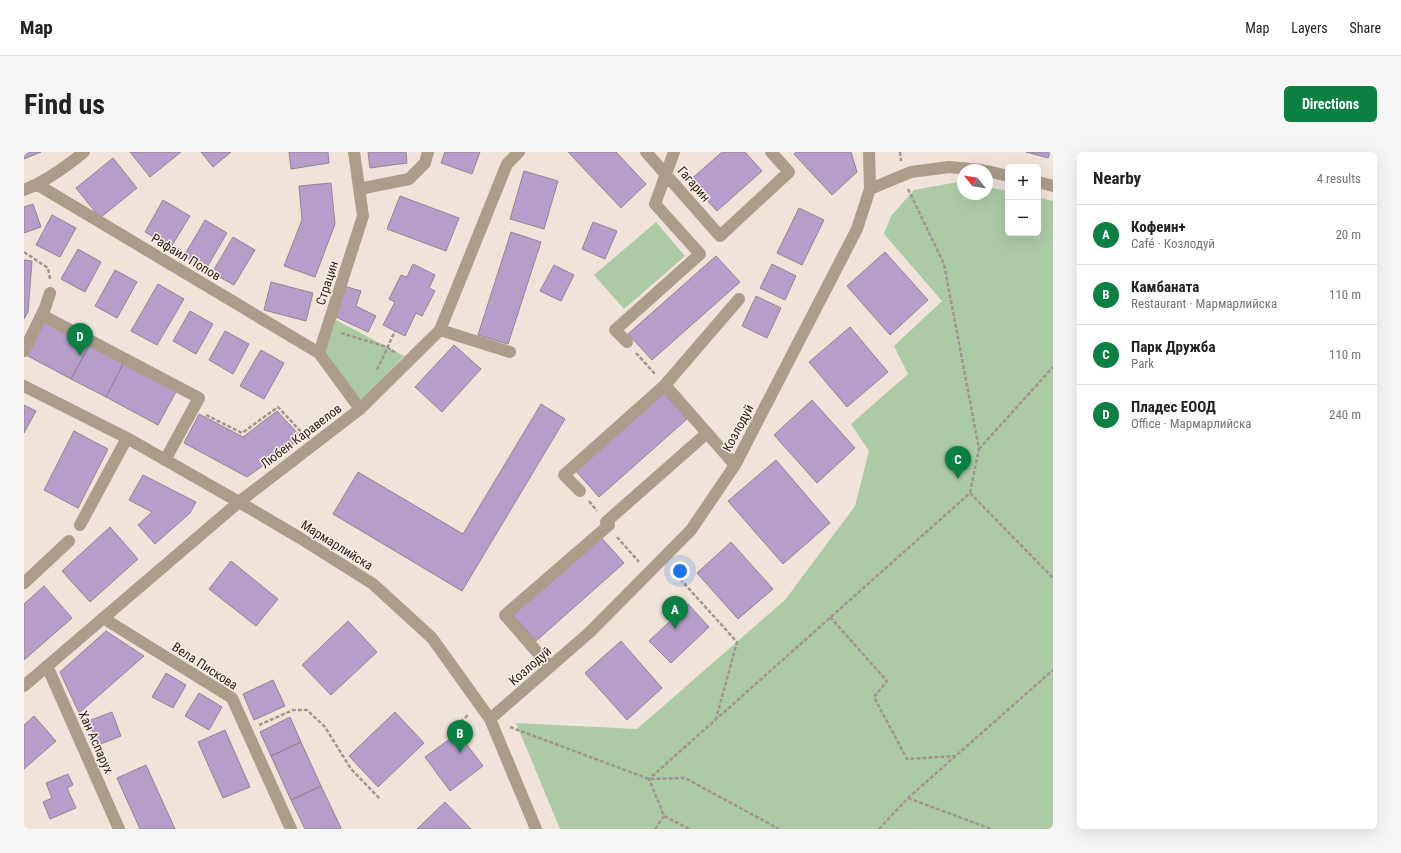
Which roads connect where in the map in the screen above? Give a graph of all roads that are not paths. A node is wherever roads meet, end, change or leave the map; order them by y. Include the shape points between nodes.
1 (84, 152) edge
2 (354, 152) edge
3 (428, 152) edge
4 (519, 152) edge
5 (646, 152) edge
6 (674, 152) edge
7 (771, 152) edge
8 (869, 152) edge
9 (957, 168) edge
10 (993, 172) edge
11 (666, 173) junction
12 (1005, 175) edge
13 (1041, 183) edge
14 (38, 185) junction
15 (1053, 186) edge
16 (359, 189) junction
17 (870, 189) junction
18 (24, 190) edge
19 (50, 293) road end
20 (740, 299) dead end
21 (42, 315) junction
22 (440, 330) junction
23 (627, 342) road end
24 (24, 351) edge
25 (510, 352) dead end
26 (319, 353) junction
27 (24, 386) edge
28 (665, 386) junction
29 (360, 409) junction
30 (707, 433) junction
31 (127, 438) junction
32 (165, 460) junction
33 (734, 465) junction
34 (580, 492) road end
35 (238, 502) junction
36 (80, 525) dead end
37 (69, 541) dead end
38 (24, 583) edge
39 (103, 618) junction
40 (47, 666) junction
41 (550, 667) junction
42 (26, 681) edge
43 (490, 719) junction
44 (119, 829) edge
45 (291, 829) edge
46 (536, 829) edge

1 - 14 street
2 - 16 street, Страцин
3 - 16 street via 425,163 409,179
4 - 22 street, Любен Каравелов via 507,164
5 - 11 street, Гагарин
6 - 11 street
7 - 11 street, Гагарин via 789,172 720,236
8 - 17 street, Козлодуй
9 - 17 street via 901,175
10 - 12 street
11 - 23 street via 655,204 700,254 615,330
13 - 15 street
14 - 18 street
14 - 26 street, Рафаил Попов
16 - 26 street, Страцин via 363,216
17 - 33 street, Козлодуй via 857,229
19 - 21 street
20 - 28 street
21 - 24 street
21 - 32 street via 199,398
22 - 25 street
22 - 29 street, Любен Каравелов
26 - 29 street
27 - 31 street, Мармарлийска
28 - 30 street
28 - 34 street via 564,475
29 - 35 street, Любен Каравелов
30 - 33 street
30 - 41 street via 505,615
31 - 32 street, Мармарлийска
31 - 36 street
32 - 35 street, Мармарлийска
33 - 41 street, Козлодуй via 691,530 590,632
35 - 39 street, Любен Каравелов
35 - 43 street, Мармарлийска via 373,584 432,638
37 - 38 street
39 - 40 street, Любен Каравелов
39 - 45 street, Вела Пискова via 232,698
40 - 42 street, Любен Каравелов
40 - 44 street, Хан Аспарух
41 - 43 street, Козлодуй
43 - 46 street, Мармарлийска

